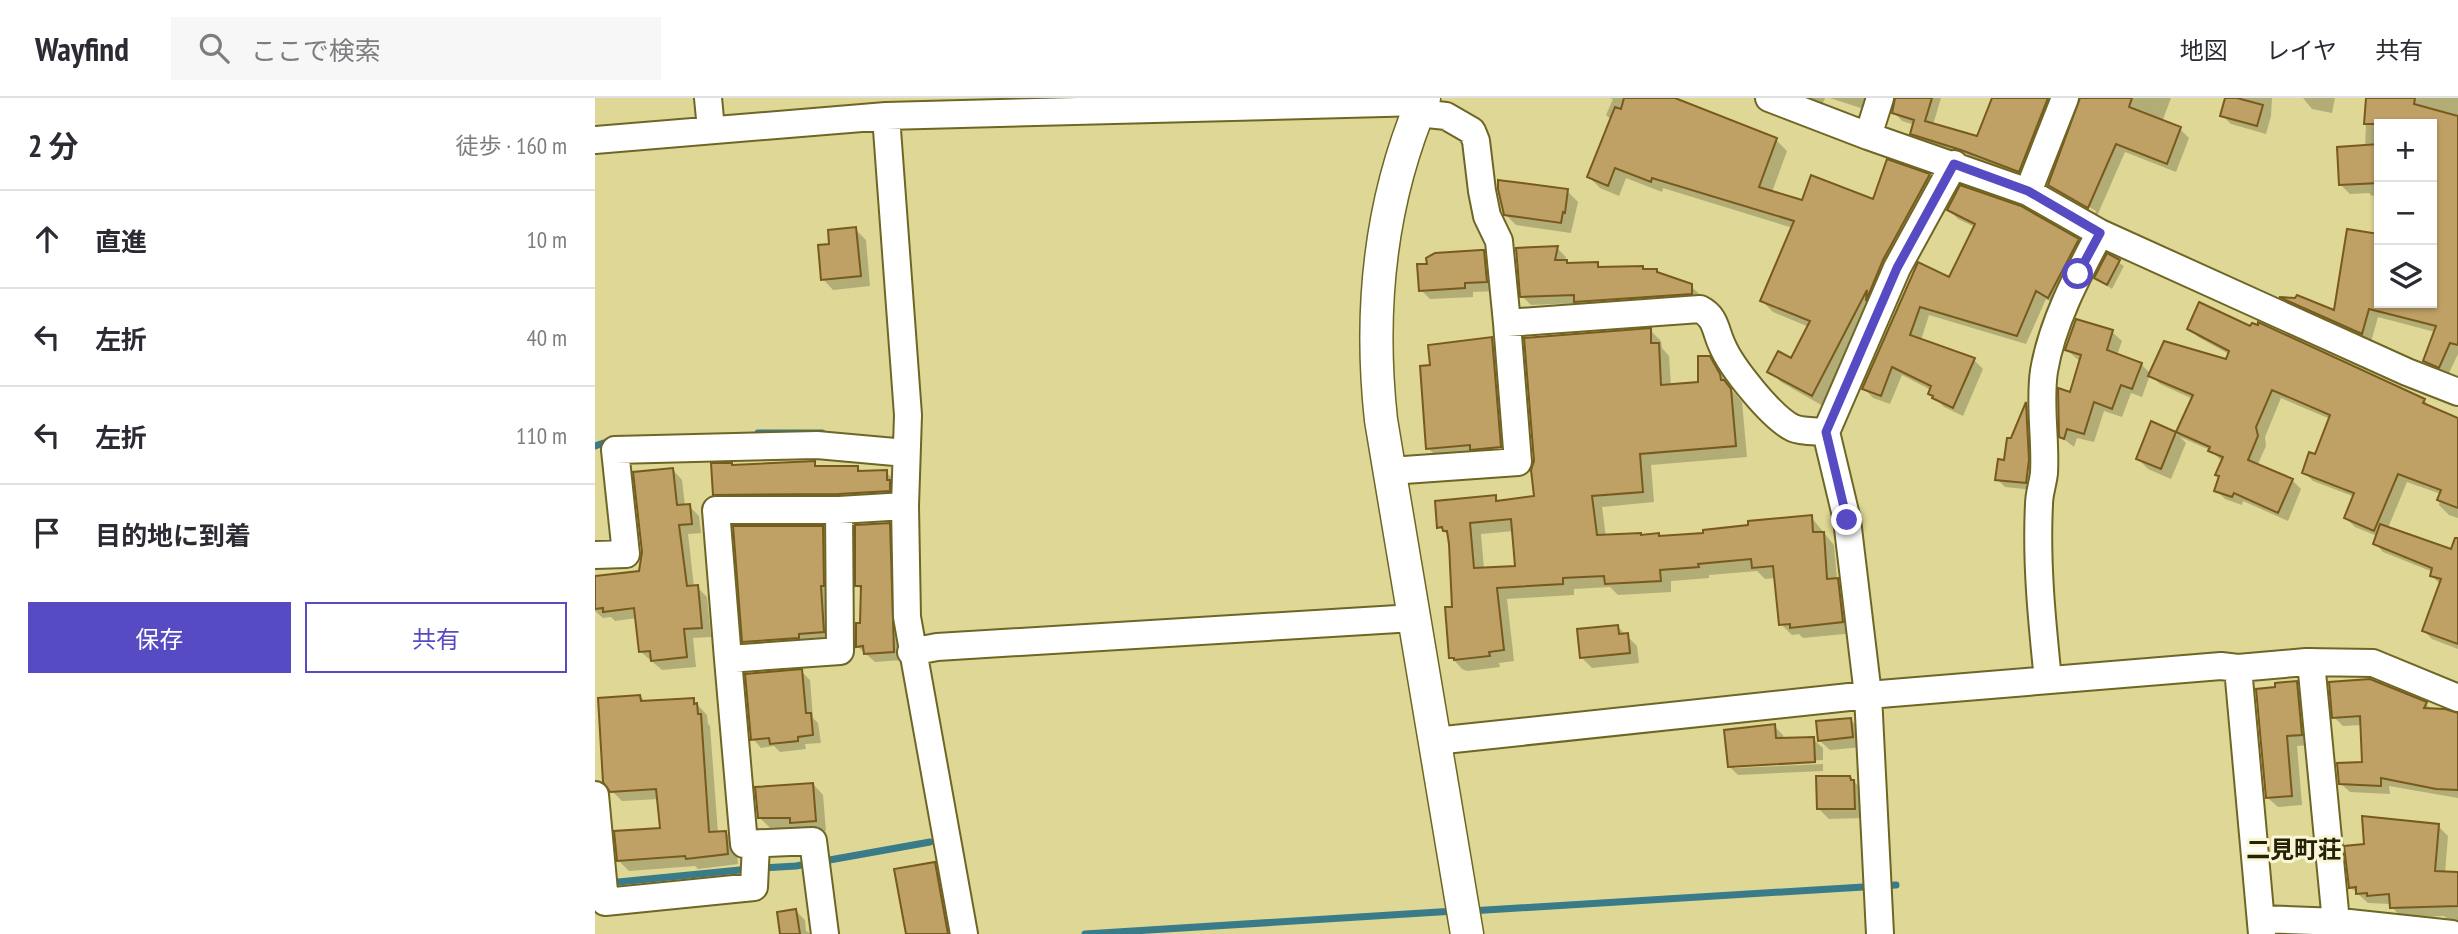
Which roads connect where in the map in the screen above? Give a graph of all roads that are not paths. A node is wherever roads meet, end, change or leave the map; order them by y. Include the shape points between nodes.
1 (708, 98) edge
2 (1769, 98) edge
3 (1880, 98) edge
4 (2065, 98) edge
5 (1422, 104) edge
6 (886, 116) junction
7 (711, 129) junction
8 (1868, 136) junction
9 (595, 140) edge
10 (1954, 164) junction
11 (2028, 191) junction
12 (2100, 233) junction
13 (1507, 323) junction
14 (2458, 392) edge
15 (1826, 432) junction
16 (906, 449) junction
17 (1390, 471) junction
18 (905, 506) junction
19 (839, 510) junction
20 (595, 555) edge
21 (1414, 618) junction
22 (924, 650) junction
23 (729, 659) junction
24 (2311, 662) junction
25 (2238, 668) junction
26 (2048, 680) junction
27 (1868, 695) junction
28 (2458, 698) edge
29 (1435, 741) junction
30 (595, 795) edge
31 (756, 844) junction
32 (2336, 922) junction
33 (2261, 927) edge
34 (825, 934) edge
35 (964, 934) edge
36 (1467, 934) edge
37 (1880, 934) edge
38 (2452, 934) edge

1 - 7 street
2 - 8 street
3 - 8 street
4 - 11 street
5 - 6 street
5 - 13 street via 1472,131 1476,141 1487,216 1499,241
5 - 17 street via 1392,195 1379,276 1375,336
6 - 7 street
6 - 16 street via 908,415
7 - 9 street
8 - 10 street
10 - 11 street
10 - 15 street via 1897,268
11 - 12 street
12 - 14 street
12 - 26 street via 2062,312 2044,373 2044,474 2038,539
13 - 15 street via 1700,309 1717,327 1732,363 1767,406 1794,429
13 - 17 street via 1518,462
15 - 27 street via 1847,520
16 - 18 street
16 - 20 street via 817,444 615,450 626,554
17 - 21 street
18 - 19 street
18 - 22 street via 907,617
19 - 23 street via 840,651
19 - 23 street via 716,510
21 - 22 street
21 - 29 street
22 - 35 street
23 - 31 street via 744,844
24 - 25 street
24 - 28 street via 2373,663
24 - 32 street
25 - 26 street
25 - 33 street
26 - 27 street
27 - 29 street
27 - 37 street
29 - 36 street
30 - 31 street via 604,902 754,887
31 - 34 street via 813,841
32 - 33 street
32 - 38 street

